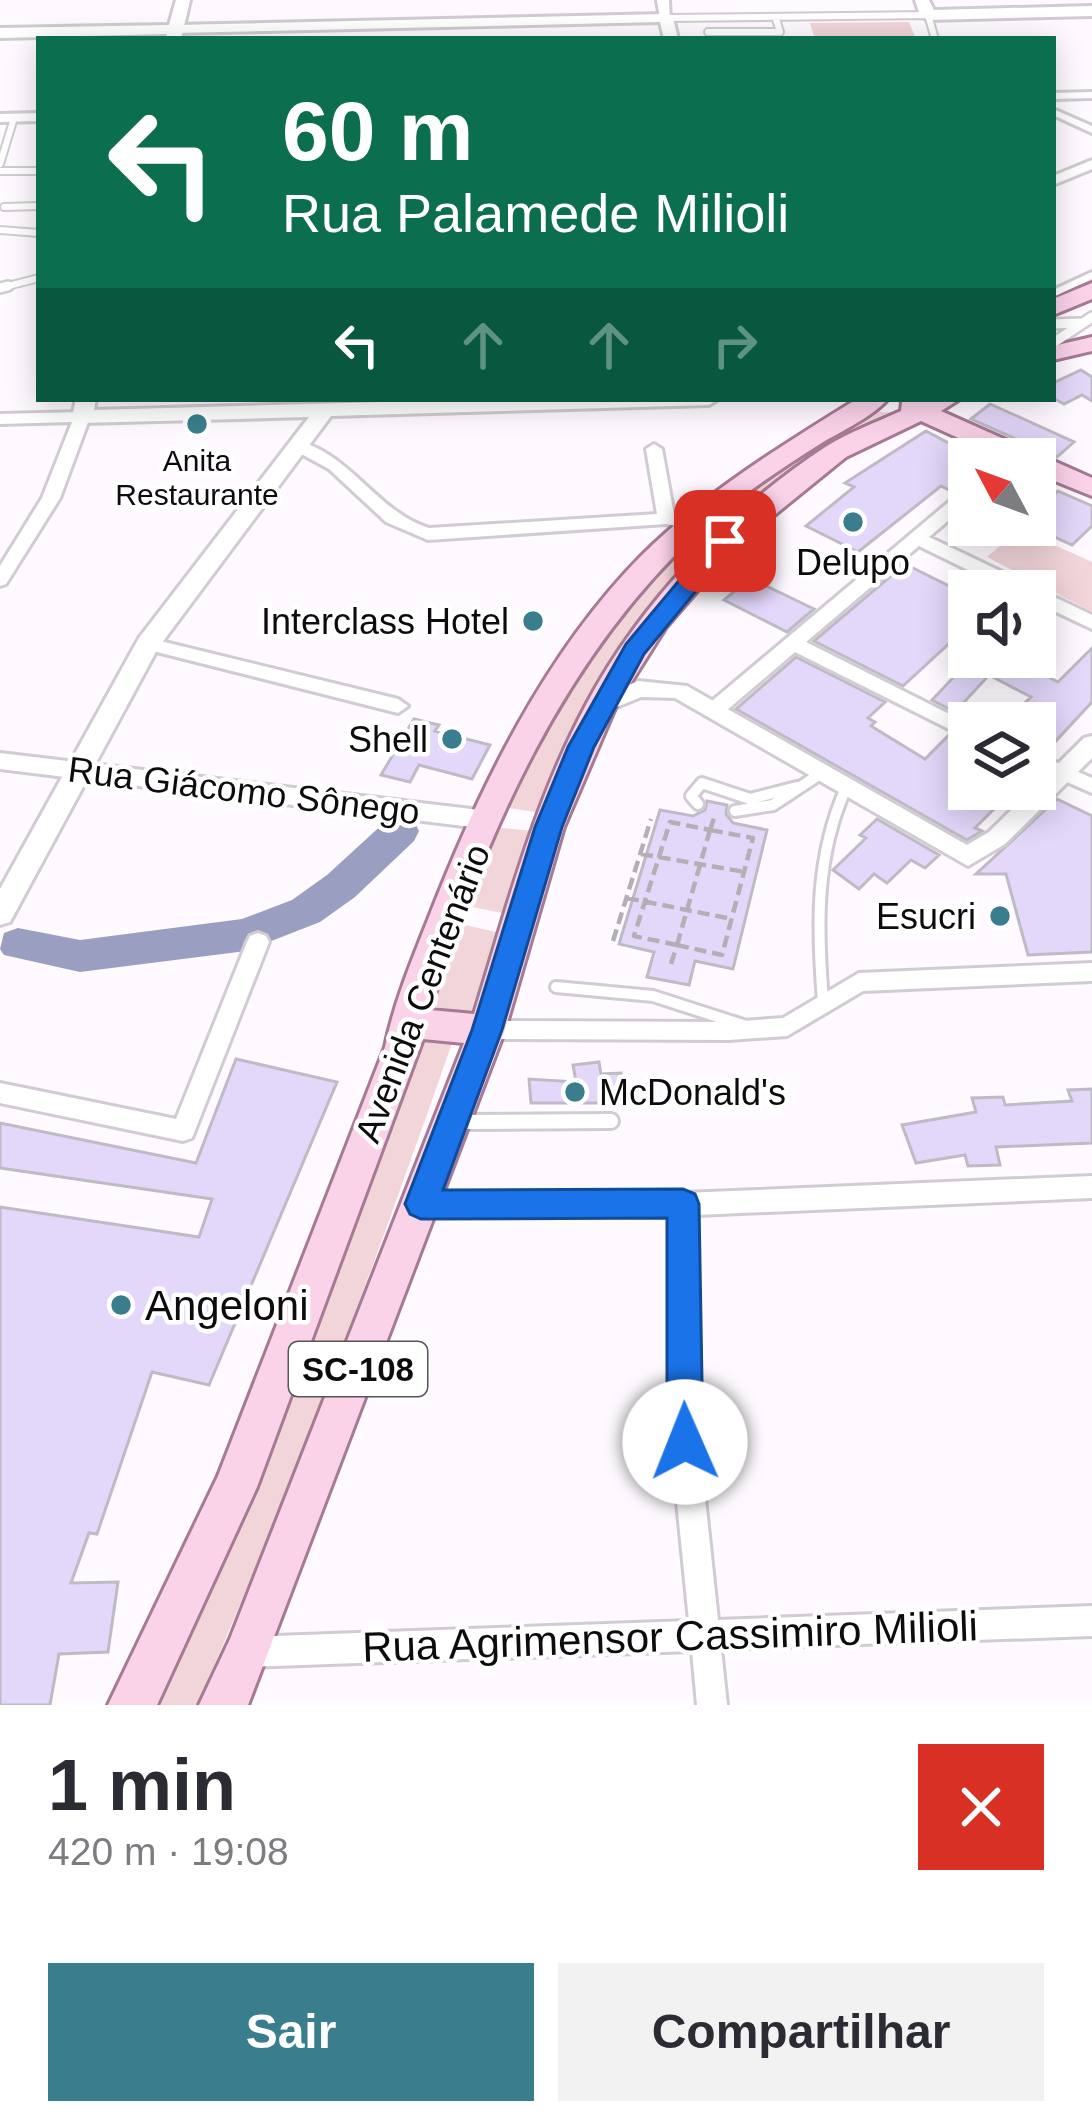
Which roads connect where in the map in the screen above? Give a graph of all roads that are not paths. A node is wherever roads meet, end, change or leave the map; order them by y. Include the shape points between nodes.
1 (183, 0) edge
2 (424, 0) edge
3 (663, 0) edge
4 (982, 7) edge
5 (925, 8) edge
6 (1092, 11) edge
7 (666, 18) junction
8 (776, 19) junction
9 (423, 31) edge
10 (708, 32) dead end
11 (0, 33) edge
12 (174, 34) edge
13 (669, 36) edge
14 (1092, 95) edge
15 (1056, 96) edge
16 (1056, 113) edge
17 (7, 118) edge
18 (1092, 130) edge
19 (1092, 164) edge
20 (0, 167) edge
21 (36, 171) edge
22 (1056, 180) edge
23 (36, 206) edge
24 (4, 207) dead end
25 (0, 230) edge
26 (36, 232) edge
27 (1092, 275) edge
28 (36, 279) edge
29 (0, 288) edge
30 (1092, 290) edge
31 (1056, 293) edge
32 (1056, 307) edge
33 (1056, 324) edge
34 (1089, 327) edge
35 (1056, 342) edge
36 (1056, 351) edge
37 (538, 402) edge
38 (869, 402) edge
39 (920, 403) edge
40 (330, 405) edge
41 (84, 408) edge
42 (0, 419) edge
43 (984, 438) edge
44 (302, 447) junction
45 (654, 449) dead end
46 (1056, 473) edge
47 (1092, 488) edge
48 (948, 512) edge
49 (679, 521) junction
50 (918, 538) junction
51 (983, 570) edge
52 (0, 580) edge
53 (1056, 606) edge
54 (1092, 623) edge
55 (148, 644) junction
56 (793, 644) junction
57 (398, 706) dead end
58 (600, 706) junction
59 (713, 711) junction
60 (948, 722) edge
61 (1092, 744) edge
62 (0, 760) edge
63 (1056, 768) edge
64 (78, 769) junction
65 (1065, 772) junction
66 (820, 774) junction
67 (1092, 786) edge
68 (797, 787) junction
69 (846, 788) junction
70 (698, 804) dead end
71 (735, 811) dead end
72 (488, 820) junction
73 (548, 827) junction
74 (0, 914) edge
75 (258, 942) dead end
76 (1092, 972) edge
77 (556, 987) dead end
78 (823, 1001) junction
79 (407, 1023) junction
80 (487, 1030) junction
81 (755, 1030) junction
82 (0, 1093) edge
83 (611, 1121) dead end
84 (451, 1122) junction
85 (1092, 1187) edge
86 (421, 1204) junction
87 (683, 1204) junction
88 (1092, 1621) edge
89 (704, 1634) junction
90 (248, 1652) junction
91 (132, 1705) edge
92 (223, 1705) edge
93 (712, 1705) edge

1 - 12 main road
2 - 9 street
3 - 7 street
4 - 5 main road
4 - 6 main road
5 - 8 lane
7 - 8 lane
7 - 9 street
7 - 13 street
8 - 10 lane via 780,32
9 - 12 street
11 - 12 main road
14 - 15 street
16 - 18 street
17 - 20 lane
19 - 22 street
20 - 21 lane
23 - 24 lane
25 - 26 lane
27 - 31 street
28 - 29 lane
30 - 32 main road
33 - 34 lane
34 - 35 lane
34 - 36 main road
37 - 40 main road
38 - 49 main road, Avenida Centenário / SC-108
39 - 43 main road
39 - 58 main road, Avenida Centenário via 837,452 725,541 645,635
40 - 41 main road
40 - 44 main road
41 - 42 street
41 - 52 street via 51,498
44 - 49 street via 323,456 401,526 428,534
44 - 55 main road
45 - 49 street
46 - 47 main road
48 - 50 street
49 - 72 main road, Avenida Centenário / SC-108 via 588,643
50 - 51 street
50 - 56 street
53 - 54 street
55 - 57 street
55 - 64 main road
56 - 59 street
56 - 60 street
58 - 59 street via 657,688
58 - 73 main road, Avenida Centenário
59 - 66 street
61 - 65 street
62 - 64 street, Rua Giácomo Sônego
63 - 65 street
64 - 72 street, Rua Giácomo Sônego
64 - 74 main road
65 - 67 street
65 - 69 street via 968,856
66 - 68 lane
66 - 69 street
68 - 70 lane via 750,799 702,783 691,796
68 - 71 lane via 773,805
69 - 78 lane via 816,922
72 - 73 main road
72 - 79 main road, Avenida Centenário / SC-108
73 - 80 main road, Avenida Centenário
75 - 82 street via 183,1131
76 - 78 street via 881,978
77 - 81 lane via 682,1000
78 - 81 street via 787,1027
79 - 80 main road
79 - 91 main road, Avenida Centenário / SC-108 via 235,1487
80 - 81 street
80 - 84 main road, Avenida Centenário / SC-108
83 - 84 lane
84 - 86 main road, Avenida Centenário / SC-108
85 - 87 street
86 - 87 street
86 - 90 main road, Avenida Centenário / SC-108
87 - 89 street via 685,1442
88 - 89 street, Rua Agrimensor Cassimiro Milioli
89 - 90 street, Rua Agrimensor Cassimiro Milioli
89 - 93 street
90 - 92 main road, Avenida Centenário / SC-108

